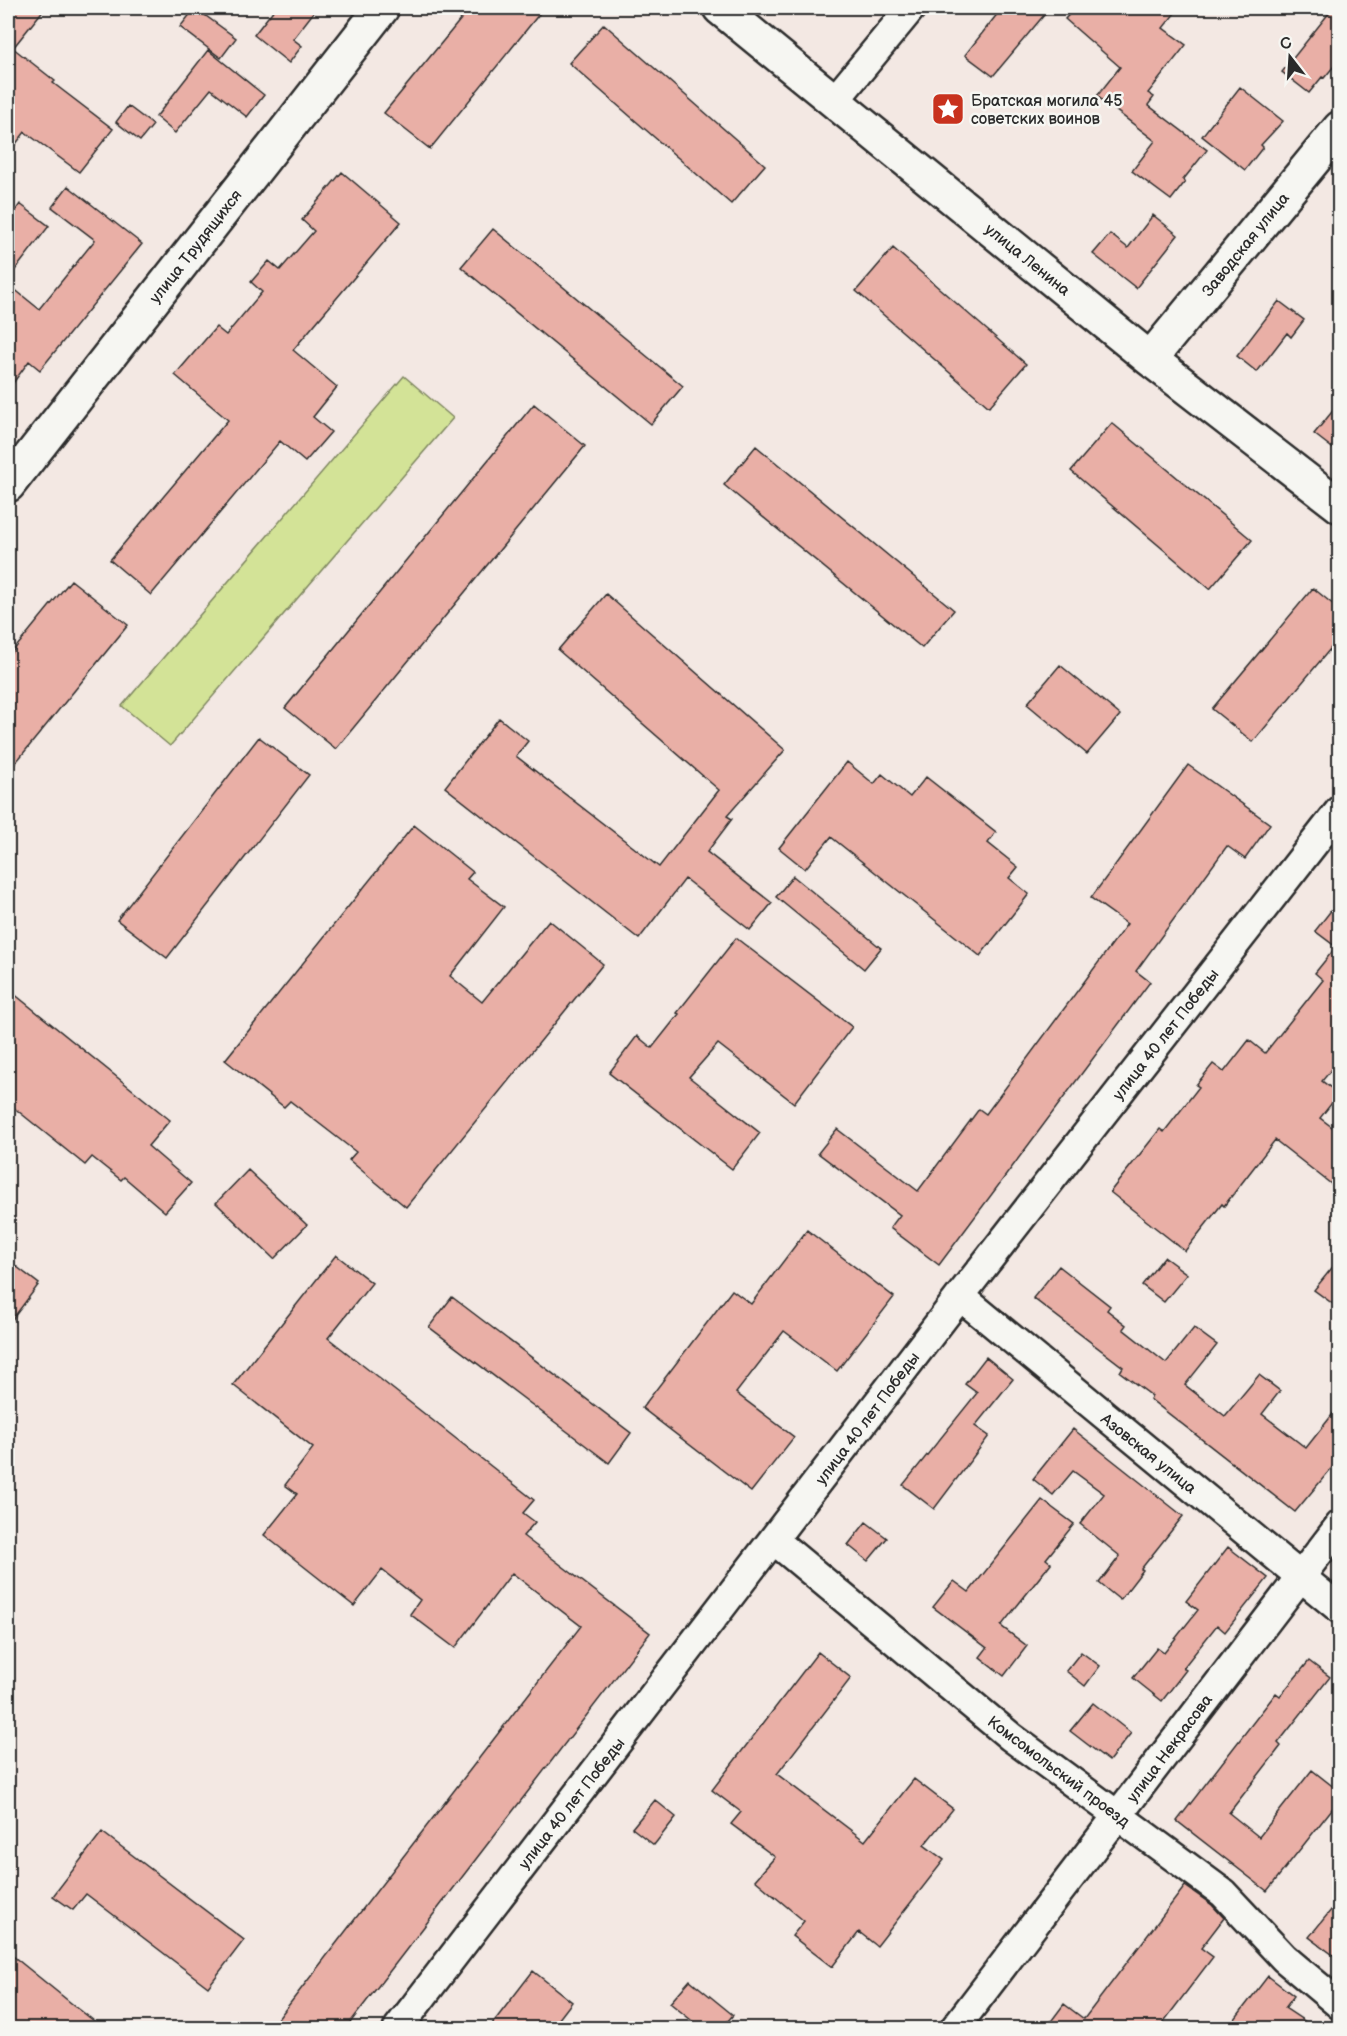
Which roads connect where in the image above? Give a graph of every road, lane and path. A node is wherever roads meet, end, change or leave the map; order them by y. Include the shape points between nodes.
1 (382, 8) edge
2 (720, 8) edge
3 (911, 8) edge
4 (835, 100) junction
5 (1340, 128) edge
6 (1150, 359) junction
7 (8, 485) edge
8 (1340, 506) edge
9 (1340, 810) edge
10 (960, 1296) junction
11 (1340, 1525) edge
12 (774, 1540) junction
13 (1300, 1576) junction
14 (1340, 1609) edge
15 (1117, 1816) junction
16 (1340, 2006) edge
17 (398, 2028) edge
18 (955, 2028) edge

1 - 7 street, улица Трудящихся
2 - 4 street, улица Ленина
3 - 4 street
4 - 6 street, улица Ленина
5 - 6 street, Заводская улица
6 - 8 street, улица Ленина
9 - 10 street, улица 40 лет Победы
10 - 12 street, улица 40 лет Победы
10 - 13 street, Азовская улица
11 - 13 street, улица Некрасова
12 - 15 street, Комсомольский проезд via 1011,1737
12 - 17 street, улица 40 лет Победы
13 - 14 street, Азовская улица
13 - 15 street, улица Некрасова
15 - 16 street, Комсомольский проезд via 1223,1893 1284,1958
15 - 18 street, улица Некрасова

